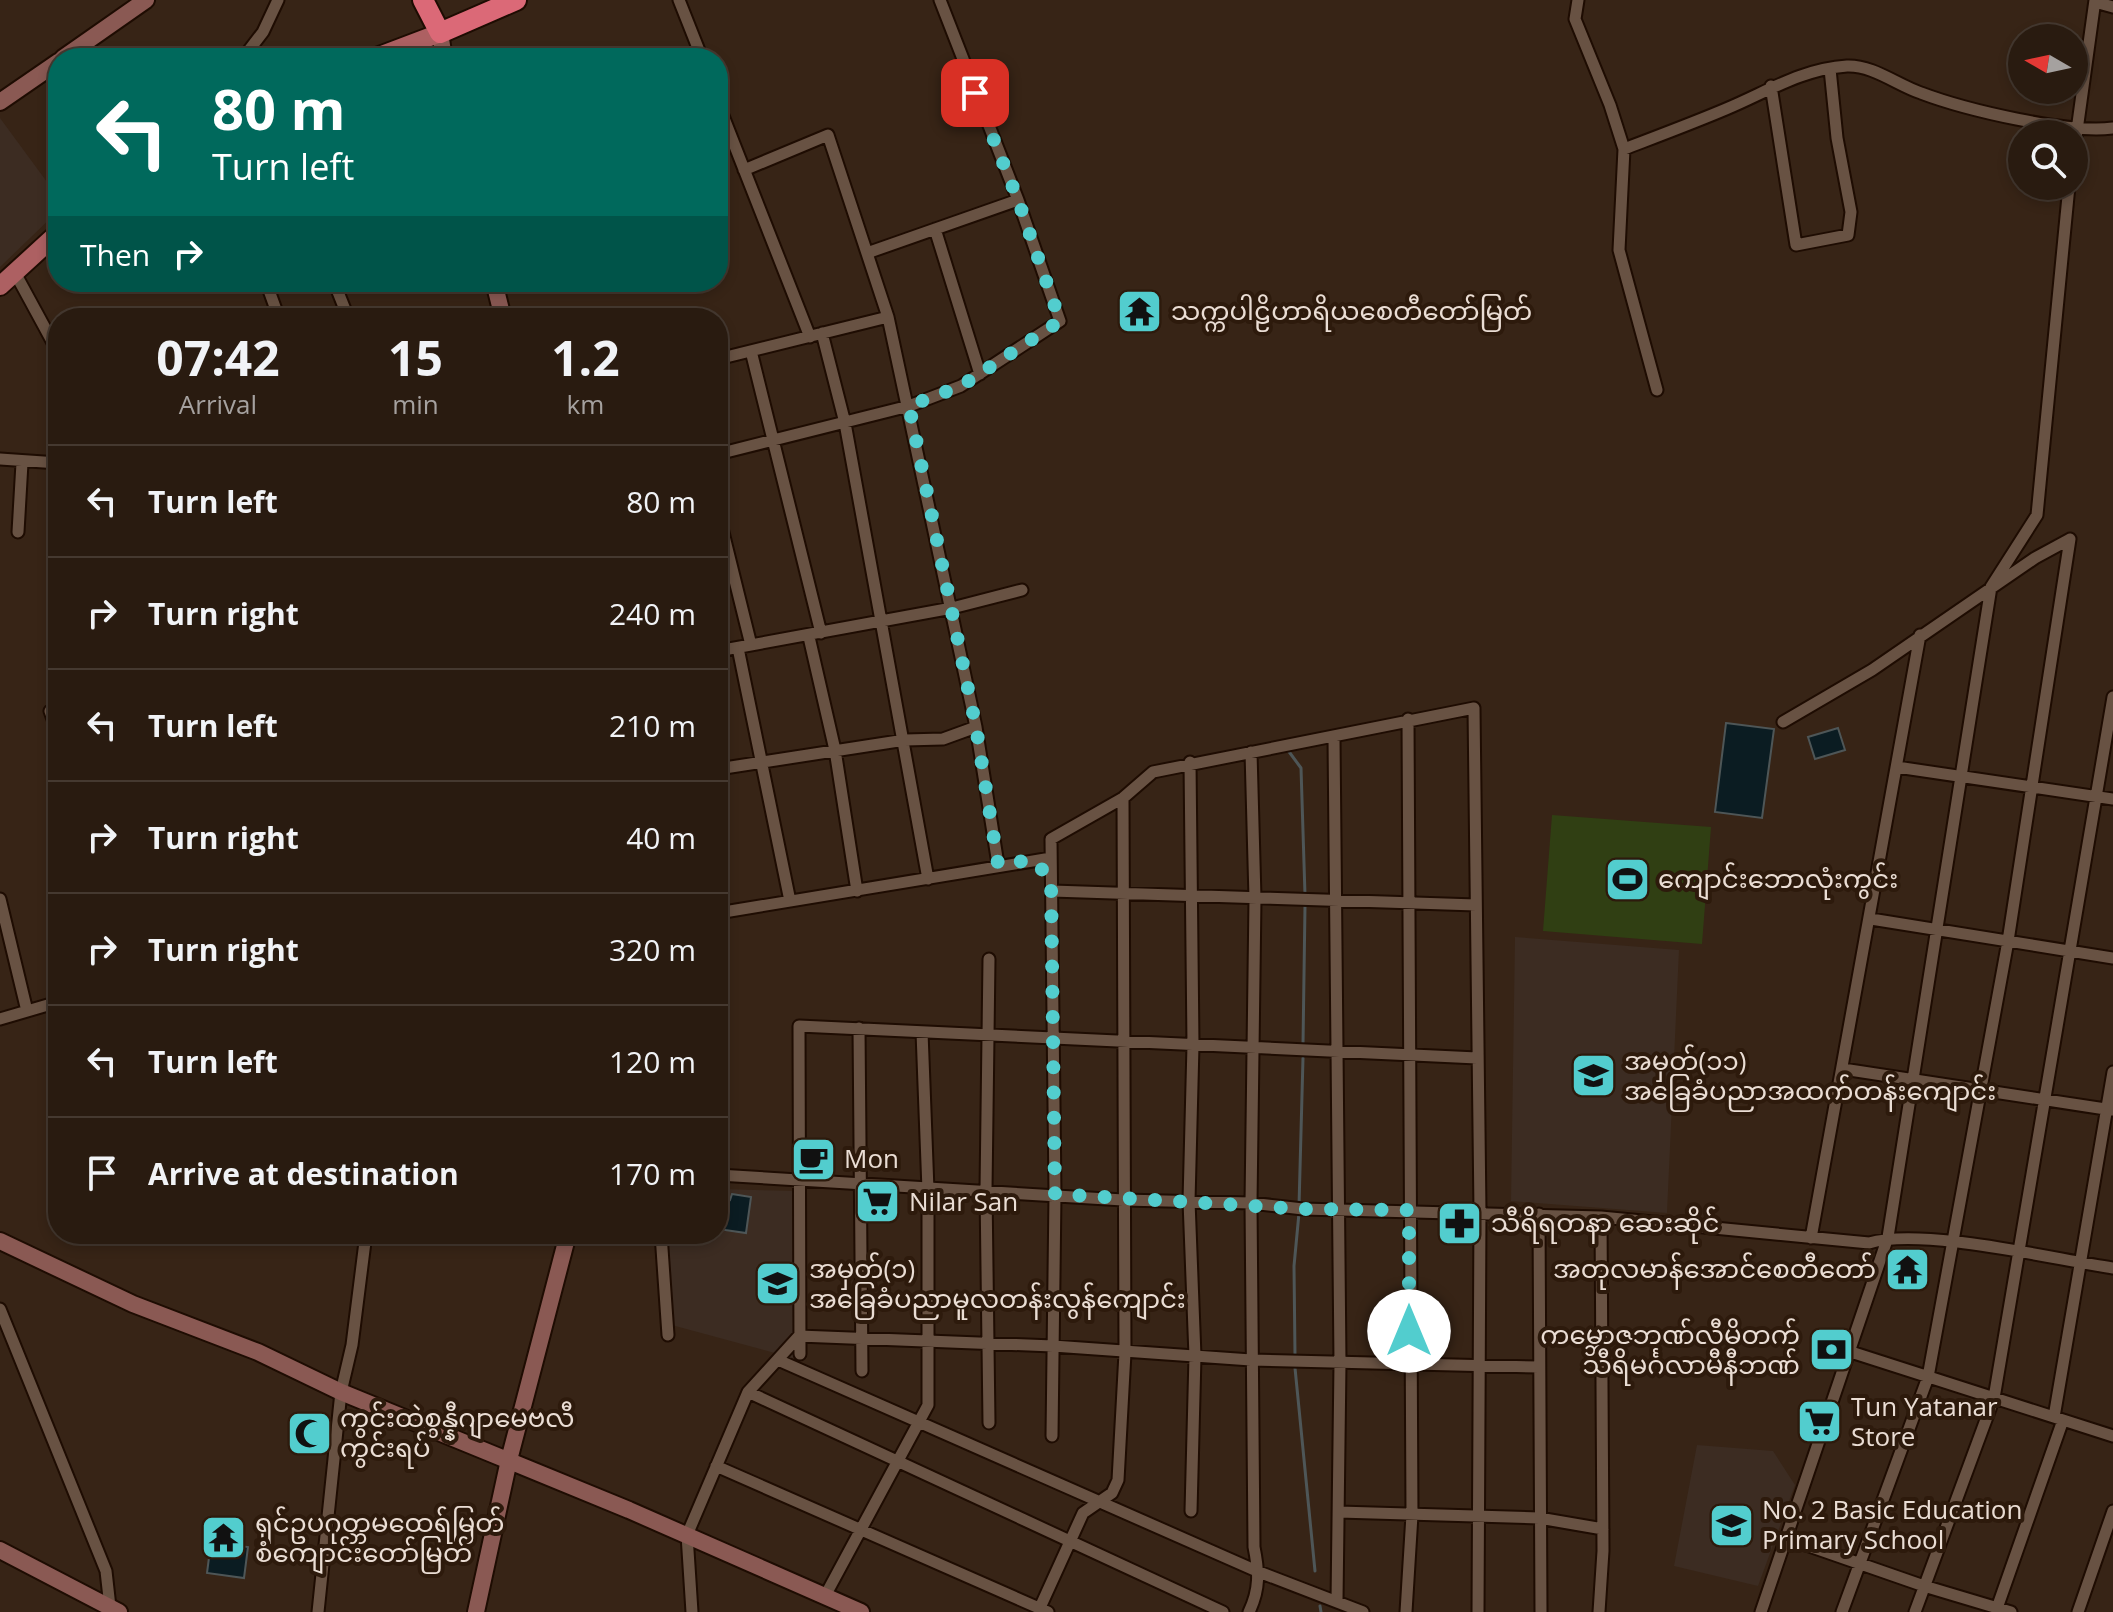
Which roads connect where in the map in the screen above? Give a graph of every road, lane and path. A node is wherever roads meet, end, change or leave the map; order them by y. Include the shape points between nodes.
1 (146, 0) edge
2 (278, 0) edge
3 (423, 0) edge
4 (516, 0) edge
5 (679, 0) edge
6 (940, 0) edge
7 (1578, 0) edge
8 (2095, 1) edge
9 (2113, 7) edge
10 (440, 33) junction
11 (77, 48) edge
12 (251, 48) edge
13 (400, 48) edge
14 (442, 48) edge
15 (698, 48) edge
16 (48, 69) edge
17 (1830, 69) junction
18 (1771, 86) junction
19 (3, 98) edge
20 (2034, 120) edge
21 (2079, 120) edge
22 (2113, 128) edge
23 (2088, 129) edge
24 (728, 132) edge
25 (1624, 149) junction
26 (744, 170) junction
27 (1018, 200) junction
28 (2068, 200) edge
29 (935, 229) junction
30 (48, 242) edge
31 (867, 253) junction
32 (14, 271) junction
33 (0, 286) edge
34 (888, 317) junction
35 (48, 334) edge
36 (816, 335) junction
37 (751, 351) junction
38 (728, 357) edge
39 (980, 374) junction
40 (1657, 390) dead end
41 (909, 406) junction
42 (845, 423) junction
43 (774, 441) junction
44 (728, 452) edge
45 (0, 459) edge
46 (22, 463) junction
47 (48, 463) edge
48 (18, 532) dead end
49 (728, 552) edge
50 (1991, 587) junction
51 (1022, 590) dead end
52 (952, 608) junction
53 (882, 621) junction
54 (821, 633) junction
55 (1920, 635) junction
56 (809, 637) junction
57 (751, 645) junction
58 (738, 648) junction
59 (728, 650) edge
60 (2113, 697) edge
61 (1408, 719) junction
62 (1783, 722) dead end
63 (976, 727) junction
64 (1334, 738) junction
65 (905, 740) junction
66 (835, 750) junction
67 (1251, 752) junction
68 (761, 762) junction
69 (1190, 762) junction
70 (728, 767) edge
71 (1897, 767) junction
72 (1962, 776) junction
73 (2034, 787) junction
74 (2096, 796) junction
75 (1123, 798) junction
76 (2113, 799) edge
77 (1051, 858) junction
78 (1033, 860) junction
79 (998, 864) junction
80 (928, 879) junction
81 (1052, 885) junction
82 (857, 891) junction
83 (1121, 895) junction
84 (1192, 898) junction
85 (1255, 898) junction
86 (0, 899) edge
87 (1336, 900) junction
88 (790, 901) junction
89 (1408, 903) junction
90 (1476, 905) junction
91 (728, 911) edge
92 (1871, 919) junction
93 (1939, 930) junction
94 (2008, 941) junction
95 (2071, 951) junction
96 (2113, 958) edge
97 (989, 959) dead end
98 (48, 1005) edge
99 (27, 1011) junction
100 (0, 1019) edge
101 (859, 1028) junction
102 (922, 1032) junction
103 (988, 1035) junction
104 (1051, 1039) junction
105 (1122, 1043) junction
106 (1193, 1045) junction
107 (1251, 1048) junction
108 (1336, 1050) junction
109 (1409, 1054) junction
110 (1477, 1058) junction
111 (1843, 1069) junction
112 (2113, 1072) edge
113 (1914, 1081) junction
114 (1979, 1091) junction
115 (2043, 1100) junction
116 (2110, 1109) edge
117 (728, 1176) edge
118 (800, 1180) junction
119 (863, 1185) junction
120 (928, 1190) junction
121 (986, 1190) junction
122 (1055, 1194) junction
123 (1123, 1200) junction
124 (1189, 1201) junction
125 (1251, 1203) junction
126 (1338, 1209) junction
127 (1409, 1210) junction
128 (1480, 1212) junction
129 (1539, 1214) junction
130 (1601, 1217) junction
131 (1888, 1237) junction
132 (1811, 1238) junction
133 (0, 1241) edge
134 (1955, 1243) junction
135 (365, 1244) edge
136 (565, 1244) edge
137 (662, 1244) edge
138 (2018, 1253) junction
139 (2082, 1264) junction
140 (2113, 1268) edge
141 (0, 1309) edge
142 (668, 1335) dead end
143 (799, 1336) junction
144 (861, 1338) junction
145 (928, 1341) junction
146 (990, 1343) junction
147 (1053, 1346) junction
148 (1851, 1352) junction
149 (1125, 1353) junction
150 (800, 1354) dead end
151 (1195, 1356) junction
152 (778, 1360) junction
153 (1251, 1360) junction
154 (1409, 1361) junction
155 (1340, 1363) junction
156 (1479, 1364) junction
157 (1539, 1367) junction
158 (862, 1371) dead end
159 (1928, 1377) junction
160 (341, 1392) junction
161 (748, 1392) junction
162 (1994, 1398) junction
163 (2058, 1418) junction
164 (918, 1422) junction
165 (989, 1423) dead end
166 (1052, 1436) dead end
167 (2113, 1436) edge
168 (509, 1460) junction
169 (895, 1460) junction
170 (716, 1466) junction
171 (1099, 1500) junction
172 (1191, 1511) dead end
173 (2113, 1511) edge
174 (1339, 1512) junction
175 (1412, 1515) junction
176 (1479, 1518) junction
177 (1539, 1518) junction
178 (858, 1529) junction
179 (1603, 1529) junction
180 (687, 1535) junction
181 (1786, 1538) junction
182 (1072, 1542) junction
183 (0, 1550) edge
184 (1861, 1564) junction
185 (1259, 1572) junction
186 (1924, 1586) junction
187 (825, 1596) junction
188 (1337, 1601) junction
189 (114, 1610) edge
190 (1997, 1610) edge
191 (1042, 1611) edge
192 (318, 1612) edge
193 (476, 1612) edge
194 (692, 1612) edge
195 (861, 1612) edge
196 (1223, 1612) edge
197 (1249, 1612) edge
198 (1363, 1612) edge
199 (1406, 1612) edge
200 (1478, 1612) edge
201 (1541, 1612) edge
202 (1599, 1612) edge
203 (1761, 1612) edge
204 (1842, 1612) edge
205 (1915, 1612) edge
206 (2011, 1612) edge
207 (2078, 1612) edge

1 - 11 main road
2 - 12 street
3 - 10 highway
4 - 10 highway
5 - 15 street
6 - 27 street
7 - 25 street via 1575,19
8 - 9 street
8 - 21 street
10 - 13 main road
10 - 14 main road
16 - 19 main road
17 - 18 street
17 - 18 street via 1851,212 1848,235 1796,245
17 - 20 street via 1849,66 1879,73 1921,93
18 - 25 street via 1730,108
22 - 23 street
24 - 26 street
25 - 40 street via 1619,250
26 - 31 street via 828,135
26 - 36 street
27 - 29 street
27 - 39 street via 1060,321
28 - 50 street via 2037,515
29 - 31 street
29 - 39 street
30 - 32 main road
31 - 34 street
32 - 33 main road
32 - 35 street
34 - 36 street
34 - 41 street
36 - 37 street
36 - 42 street
37 - 38 street
37 - 43 street
39 - 41 street
41 - 42 street
41 - 52 street
42 - 43 street
42 - 53 street
43 - 44 street
43 - 54 street
45 - 46 street
46 - 47 street
46 - 48 street
49 - 57 street
50 - 55 street
50 - 72 street
50 - 73 street via 2070,539
51 - 52 street
52 - 53 street
52 - 63 street
53 - 54 street
53 - 65 street
54 - 56 street
55 - 62 street
55 - 71 street
56 - 57 street
56 - 66 street
57 - 58 street
58 - 59 street
58 - 68 street
60 - 74 street
61 - 64 street
61 - 89 street
61 - 90 street via 1474,708
63 - 65 street via 943,739
63 - 79 street
64 - 67 street
64 - 87 street
65 - 66 street
65 - 80 street
66 - 68 street
66 - 82 street
67 - 69 street
67 - 85 street
68 - 70 street
68 - 88 street
69 - 75 street via 1153,772
69 - 84 street
71 - 72 street
71 - 92 street
72 - 73 street
72 - 93 street
73 - 74 street
73 - 94 street
74 - 76 street
74 - 95 street
75 - 77 street via 1051,839
75 - 83 street
77 - 78 street
77 - 81 street
78 - 79 street
78 - 81 street
79 - 80 street
80 - 82 street
81 - 83 street
81 - 104 street
82 - 88 street
83 - 84 street
83 - 105 street
84 - 85 street
84 - 106 street
85 - 87 street
85 - 107 street
86 - 99 street
87 - 89 street
87 - 108 street
88 - 91 street
89 - 90 street
89 - 109 street
90 - 110 street
92 - 93 street
92 - 111 street
93 - 94 street
93 - 113 street
94 - 95 street
94 - 114 street
95 - 96 street
95 - 115 street
97 - 103 street
98 - 99 street
99 - 100 street
101 - 102 street
101 - 118 street via 798,1027
101 - 119 street
102 - 103 street
102 - 120 street
103 - 104 street
103 - 121 street
104 - 105 street
104 - 122 street
105 - 106 street
105 - 123 street
106 - 107 street
106 - 124 street
107 - 108 street
107 - 125 street
108 - 109 street
108 - 126 street
109 - 110 street
109 - 127 street
110 - 128 street
111 - 113 street
111 - 132 street
112 - 116 street
113 - 114 street
113 - 131 street
114 - 115 street
114 - 134 street
115 - 116 street
115 - 138 street
116 - 139 street
117 - 118 street
118 - 119 street
118 - 143 street
119 - 120 street
119 - 144 street
120 - 121 street
120 - 145 street
121 - 122 street
121 - 146 street
122 - 123 street
122 - 147 street
123 - 124 street
123 - 149 street
124 - 125 street
124 - 151 street
125 - 126 street
125 - 153 street
126 - 127 street
126 - 155 street
127 - 128 street
127 - 154 street
128 - 129 street
128 - 156 street
129 - 130 street
129 - 157 street
130 - 132 street
130 - 179 street
131 - 132 street via 1869,1243
131 - 134 street
131 - 148 street
133 - 160 main road
134 - 138 street
134 - 159 street
135 - 160 street
136 - 168 main road
137 - 142 street
138 - 139 street
138 - 162 street
139 - 140 street
139 - 163 street
141 - 189 street via 106,1571
143 - 144 street
143 - 150 street
143 - 152 street
144 - 145 street
144 - 158 street
145 - 146 street
145 - 164 street via 928,1405
146 - 147 street
146 - 165 street
147 - 149 street
147 - 166 street
148 - 159 street
148 - 181 street
149 - 151 street
149 - 171 street via 1118,1480 1112,1493
151 - 153 street
151 - 172 street
152 - 161 street
152 - 164 street
153 - 155 street
153 - 185 street via 1254,1547
154 - 155 street
154 - 156 street
154 - 175 street
155 - 174 street
156 - 157 street
156 - 176 street
157 - 177 street
159 - 162 street
159 - 184 street
160 - 168 main road
160 - 192 street
161 - 169 street
161 - 170 street
162 - 163 street
162 - 186 street
163 - 167 street
163 - 190 street
164 - 169 street
164 - 171 street
168 - 180 main road
168 - 193 main road
169 - 178 street
169 - 182 street
170 - 178 street
170 - 180 street
171 - 182 street via 1083,1513
171 - 185 street
173 - 207 street
174 - 175 street
174 - 188 street
175 - 176 street
175 - 199 street
176 - 177 street
176 - 200 street
177 - 179 street
177 - 201 street
178 - 187 street
178 - 191 street
179 - 202 street
180 - 187 main road
180 - 194 street
181 - 184 street
181 - 203 street
182 - 191 street
182 - 196 street
183 - 189 main road
184 - 186 street
184 - 204 street
185 - 188 street
185 - 197 street via 1259,1592
186 - 190 street
186 - 205 street
187 - 195 main road
188 - 198 street
190 - 206 street

